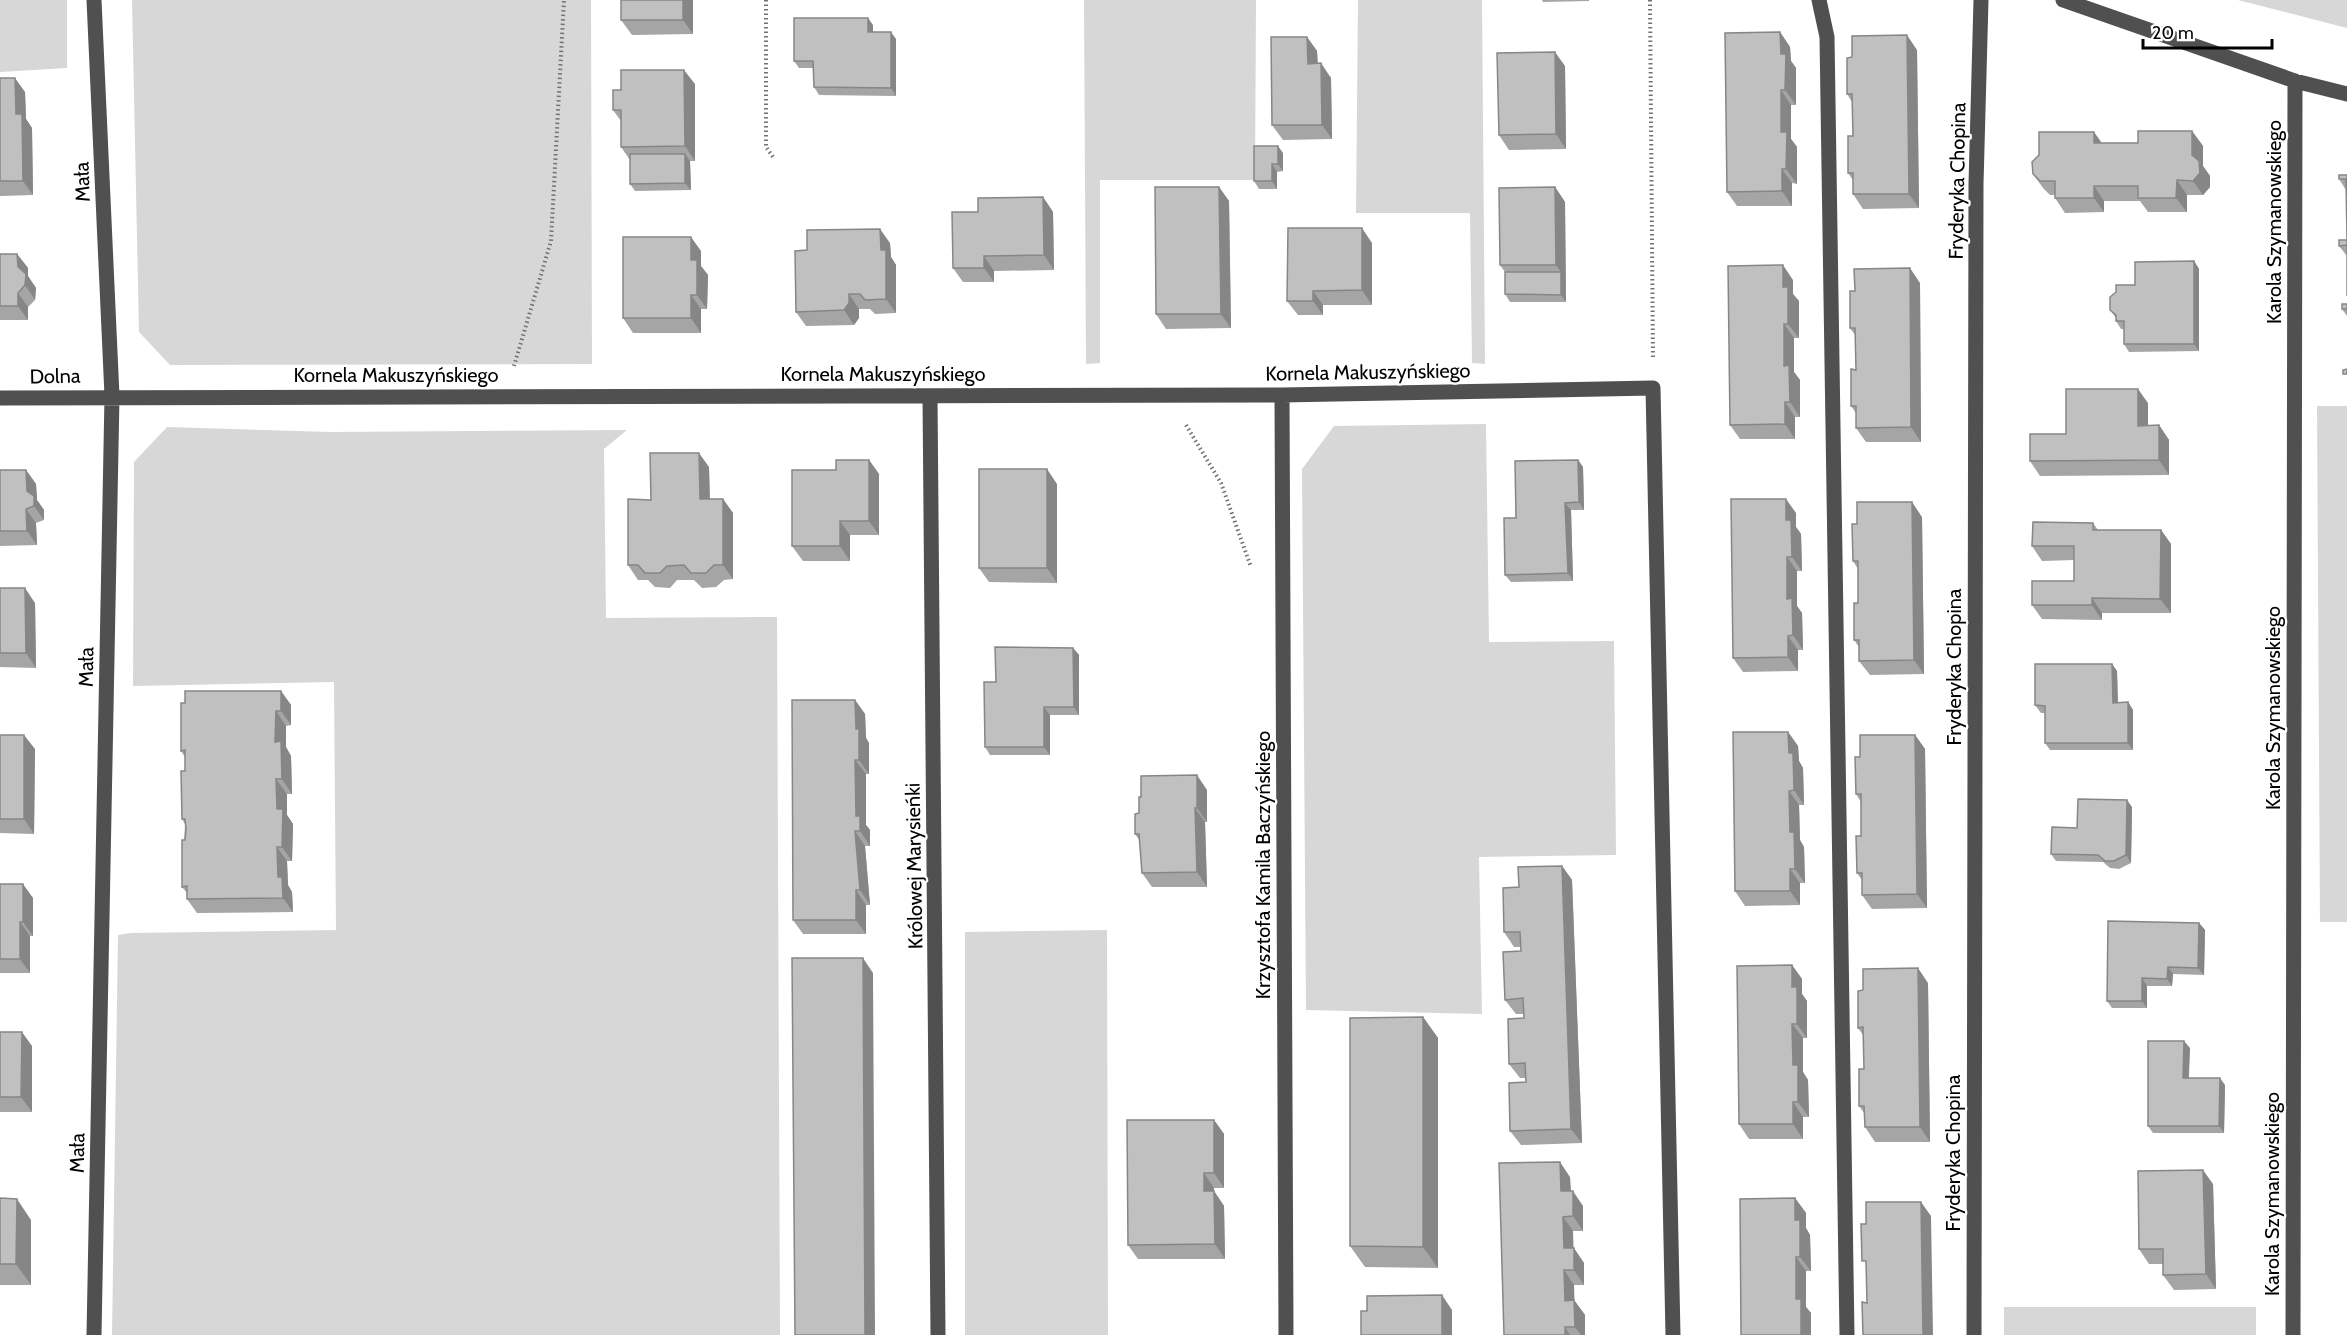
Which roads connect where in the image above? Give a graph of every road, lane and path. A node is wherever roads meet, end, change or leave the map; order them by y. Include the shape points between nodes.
1 (94, 0) edge
2 (564, 0) edge
3 (766, 0) edge
4 (1650, 0) edge
5 (1819, 0) edge
6 (1981, 0) edge
7 (2063, 0) edge
8 (2295, 81) junction
9 (2347, 94) edge
10 (773, 157) dead end
11 (1653, 388) junction
12 (1167, 395) junction
13 (1282, 395) junction
14 (112, 396) junction
15 (505, 396) junction
16 (930, 396) junction
17 (0, 398) edge
18 (1252, 571) dead end
19 (94, 1335) edge
20 (938, 1335) edge
21 (1286, 1335) edge
22 (1673, 1335) edge
23 (1847, 1335) edge
24 (1974, 1335) edge
25 (2293, 1335) edge

1 - 14 street, Mała
2 - 15 path via 551,241
3 - 10 path via 766,147
4 - 11 path
5 - 23 street via 1827,37
6 - 24 street, Fryderyka Chopina via 1976,183
7 - 8 street
8 - 9 street
8 - 25 street, Karola Szymanowskiego
11 - 13 street, Kornela Makuszyńskiego
11 - 22 street
12 - 13 street, Kornela Makuszyńskiego
12 - 16 street, Kornela Makuszyńskiego
12 - 18 path via 1221,483
13 - 21 street, Krzysztofa Kamila Baczyńskiego
14 - 15 street, Kornela Makuszyńskiego
14 - 17 street, Dolna
14 - 19 street, Mała
15 - 16 street, Kornela Makuszyńskiego
16 - 20 street, Królowej Marysieńki

